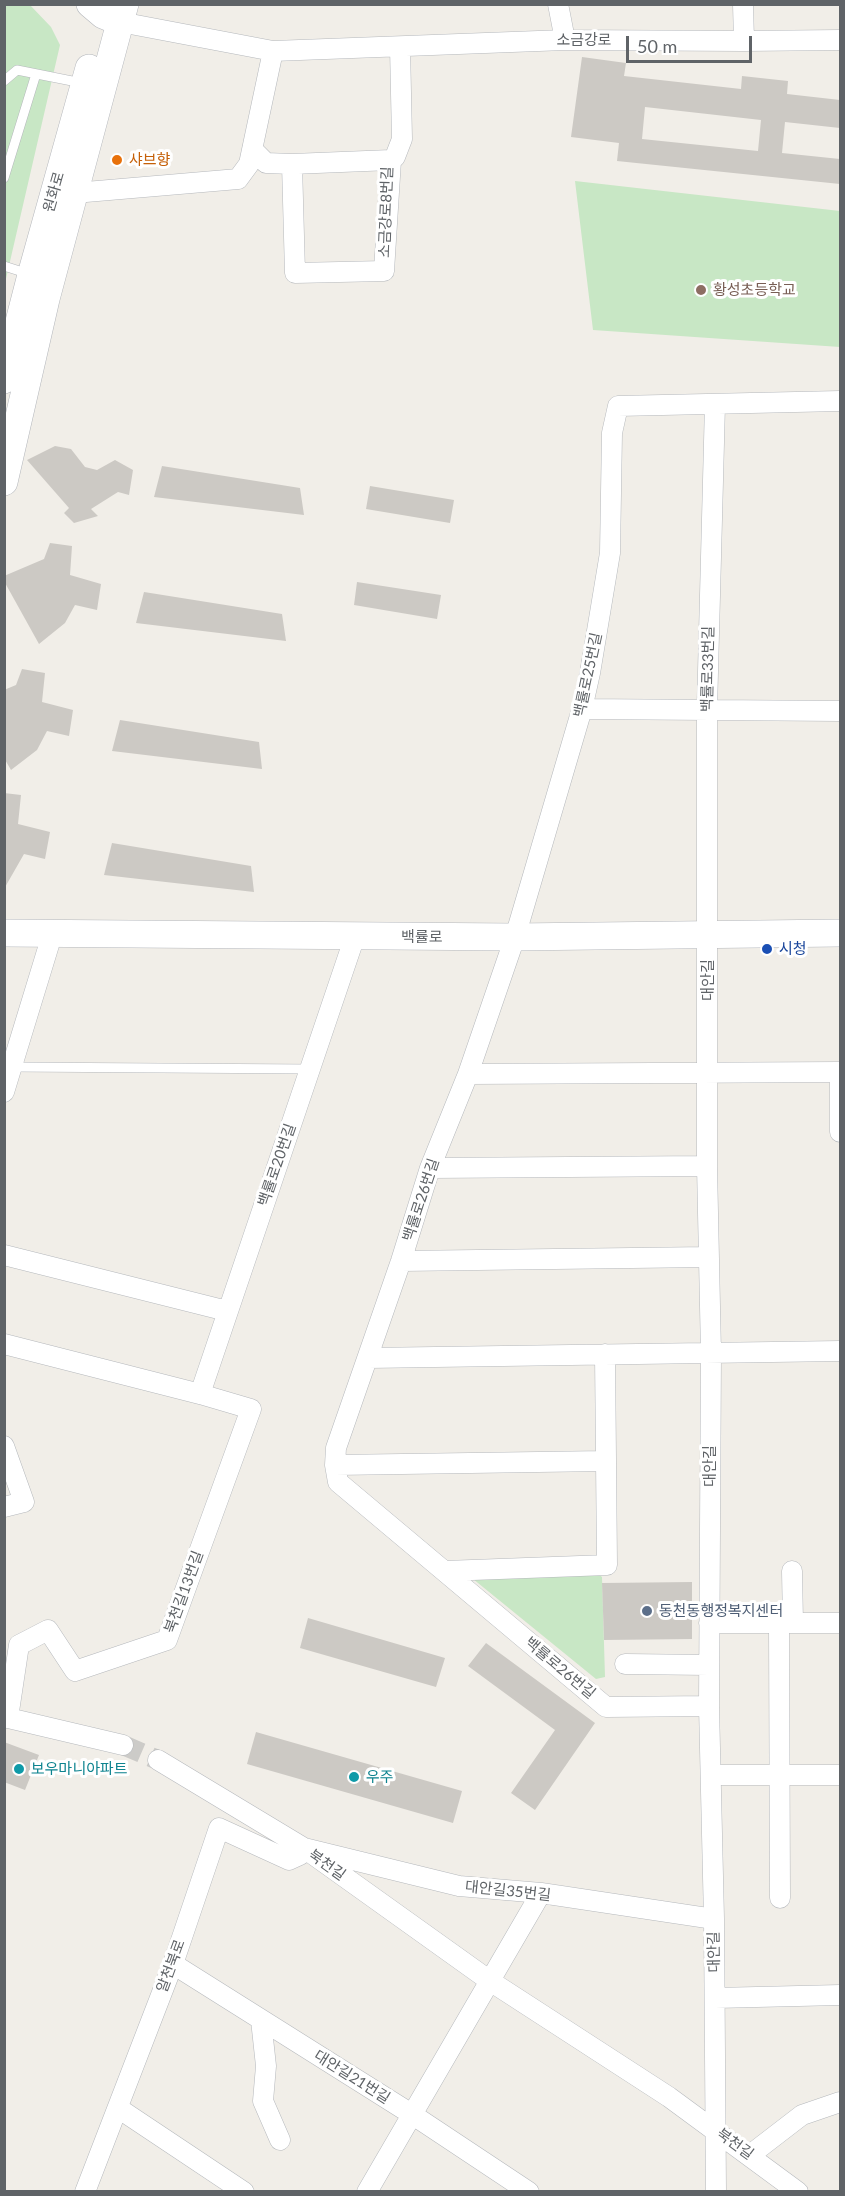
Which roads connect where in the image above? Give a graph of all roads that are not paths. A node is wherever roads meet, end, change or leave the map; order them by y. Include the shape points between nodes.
1 (558, 4) edge
2 (743, 4) edge
3 (109, 10) edge
4 (565, 40) junction
5 (840, 40) edge
6 (744, 41) junction
7 (400, 47) junction
8 (273, 51) junction
9 (36, 74) junction
10 (4, 81) edge
11 (84, 84) junction
12 (252, 149) junction
13 (391, 160) junction
14 (292, 164) junction
15 (4, 178) edge
16 (74, 193) junction
17 (4, 266) edge
18 (31, 275) junction
19 (9, 340) edge
20 (4, 380) edge
21 (840, 401) edge
22 (715, 404) junction
23 (4, 482) edge
24 (582, 709) junction
25 (707, 710) junction
26 (840, 711) edge
27 (4, 933) edge
28 (840, 933) edge
29 (708, 934) junction
30 (52, 935) junction
31 (355, 936) junction
32 (515, 937) junction
33 (12, 1067) junction
34 (310, 1069) junction
35 (708, 1072) junction
36 (840, 1072) edge
37 (468, 1074) junction
38 (4, 1092) edge
39 (840, 1132) edge
40 (707, 1166) junction
41 (430, 1168) junction
42 (4, 1255) edge
43 (708, 1257) junction
44 (401, 1261) junction
45 (227, 1311) junction
46 (4, 1344) edge
47 (840, 1351) edge
48 (711, 1353) junction
49 (605, 1354) junction
50 (368, 1358) junction
51 (200, 1394) junction
52 (4, 1446) edge
53 (605, 1461) junction
54 (335, 1465) junction
55 (4, 1507) edge
56 (445, 1571) junction
57 (792, 1571) dead end
58 (709, 1623) junction
59 (786, 1623) junction
60 (840, 1623) edge
61 (625, 1664) dead end
62 (709, 1665) junction
63 (709, 1706) junction
64 (6, 1718) edge
65 (123, 1745) tunnel mouth
66 (158, 1760) tunnel mouth
67 (711, 1775) junction
68 (781, 1775) junction
69 (840, 1775) edge
70 (304, 1848) junction
71 (541, 1893) junction
72 (780, 1898) dead end
73 (714, 1919) junction
74 (173, 1964) junction
75 (490, 1981) junction
76 (840, 1995) edge
77 (715, 1998) junction
78 (261, 2020) junction
79 (840, 2102) edge
80 (118, 2108) junction
81 (413, 2115) junction
82 (715, 2129) junction
83 (280, 2140) dead end
84 (750, 2155) junction
85 (85, 2192) edge
86 (244, 2192) edge
87 (367, 2192) edge
88 (529, 2192) edge
89 (716, 2192) edge
90 (798, 2192) edge

1 - 4 street
2 - 6 street
3 - 8 street, 소금강로
3 - 11 main road, 원화로
3 - 16 main road, 원화로
4 - 6 street, 소금강로
4 - 7 street, 소금강로
5 - 6 street, 소금강로
7 - 8 street, 소금강로
7 - 13 street via 402,140
8 - 12 street
9 - 10 lane via 17,70
9 - 11 lane
9 - 15 lane
11 - 18 main road, 원화로
12 - 14 street, 소금강로8번길 via 266,163
12 - 16 street, 원화로 via 249,164 238,179
13 - 14 street, 소금강로8번길
13 - 14 street, 소금강로8번길 via 384,271 295,273
16 - 23 main road, 원화로
17 - 18 lane
18 - 19 main road, 원화로
19 - 20 main road, 원화로
21 - 22 street
22 - 24 street, 백률로25번길 via 618,406 612,433 610,553
22 - 25 street, 백률로33번길
24 - 25 street
24 - 32 street, 백률로25번길
25 - 26 street
25 - 29 street, 백률로33번길
27 - 30 main road, 백률로
28 - 29 main road, 백률로
29 - 32 main road, 백률로
29 - 35 street, 대안길
30 - 31 main road, 백률로
30 - 33 street
31 - 32 main road, 백률로
31 - 34 street, 백률로20번길
32 - 37 street, 백률로26번길
33 - 34 lane
33 - 38 street
34 - 45 street, 백률로20번길
35 - 36 street
35 - 37 street
35 - 40 street, 대안길
36 - 39 street
37 - 41 street, 백률로26번길
40 - 41 street
40 - 43 street, 대안길
41 - 44 street, 백률로26번길
42 - 45 street
43 - 44 street
43 - 48 street, 대안길
44 - 50 street, 백률로26번길
45 - 51 street, 백률로20번길
46 - 51 street
47 - 48 street
48 - 49 street
48 - 58 street, 대안길
49 - 50 street
49 - 53 street
50 - 54 street, 백률로26번길 via 336,1448
51 - 64 street, 북천길13번길 via 251,1409 167,1640 75,1671 48,1630 19,1645
52 - 55 street via 24,1502
53 - 54 street
53 - 56 street via 607,1566
54 - 56 street, 백률로26번길 via 338,1482
56 - 63 street, 백률로26번길 via 606,1707
57 - 59 street
58 - 59 street
58 - 62 street, 대안길
59 - 60 street
59 - 68 street
61 - 62 street
62 - 63 street, 대안길
63 - 67 street, 대안길
64 - 65 street
66 - 70 street, 북천길
67 - 68 street
67 - 73 street, 대안길
68 - 69 street
68 - 72 street
70 - 71 street, 대안길35번길 via 459,1886
70 - 74 street, 알천북로 via 289,1860 219,1828
70 - 75 street, 북천길
71 - 73 street, 대안길35번길
71 - 75 street
73 - 77 street, 대안길
74 - 78 street, 대안길21번길
74 - 80 street, 알천북로
75 - 81 street
75 - 82 street, 북천길
76 - 77 street
77 - 82 street, 대안길
78 - 81 street, 대안길21번길
78 - 83 street via 266,2066 263,2101
79 - 84 street via 802,2115
80 - 85 street, 알천북로
80 - 86 street
81 - 87 street
81 - 88 street, 대안길21번길
82 - 84 street, 북천길
82 - 89 street, 대안길
84 - 90 street, 북천길

